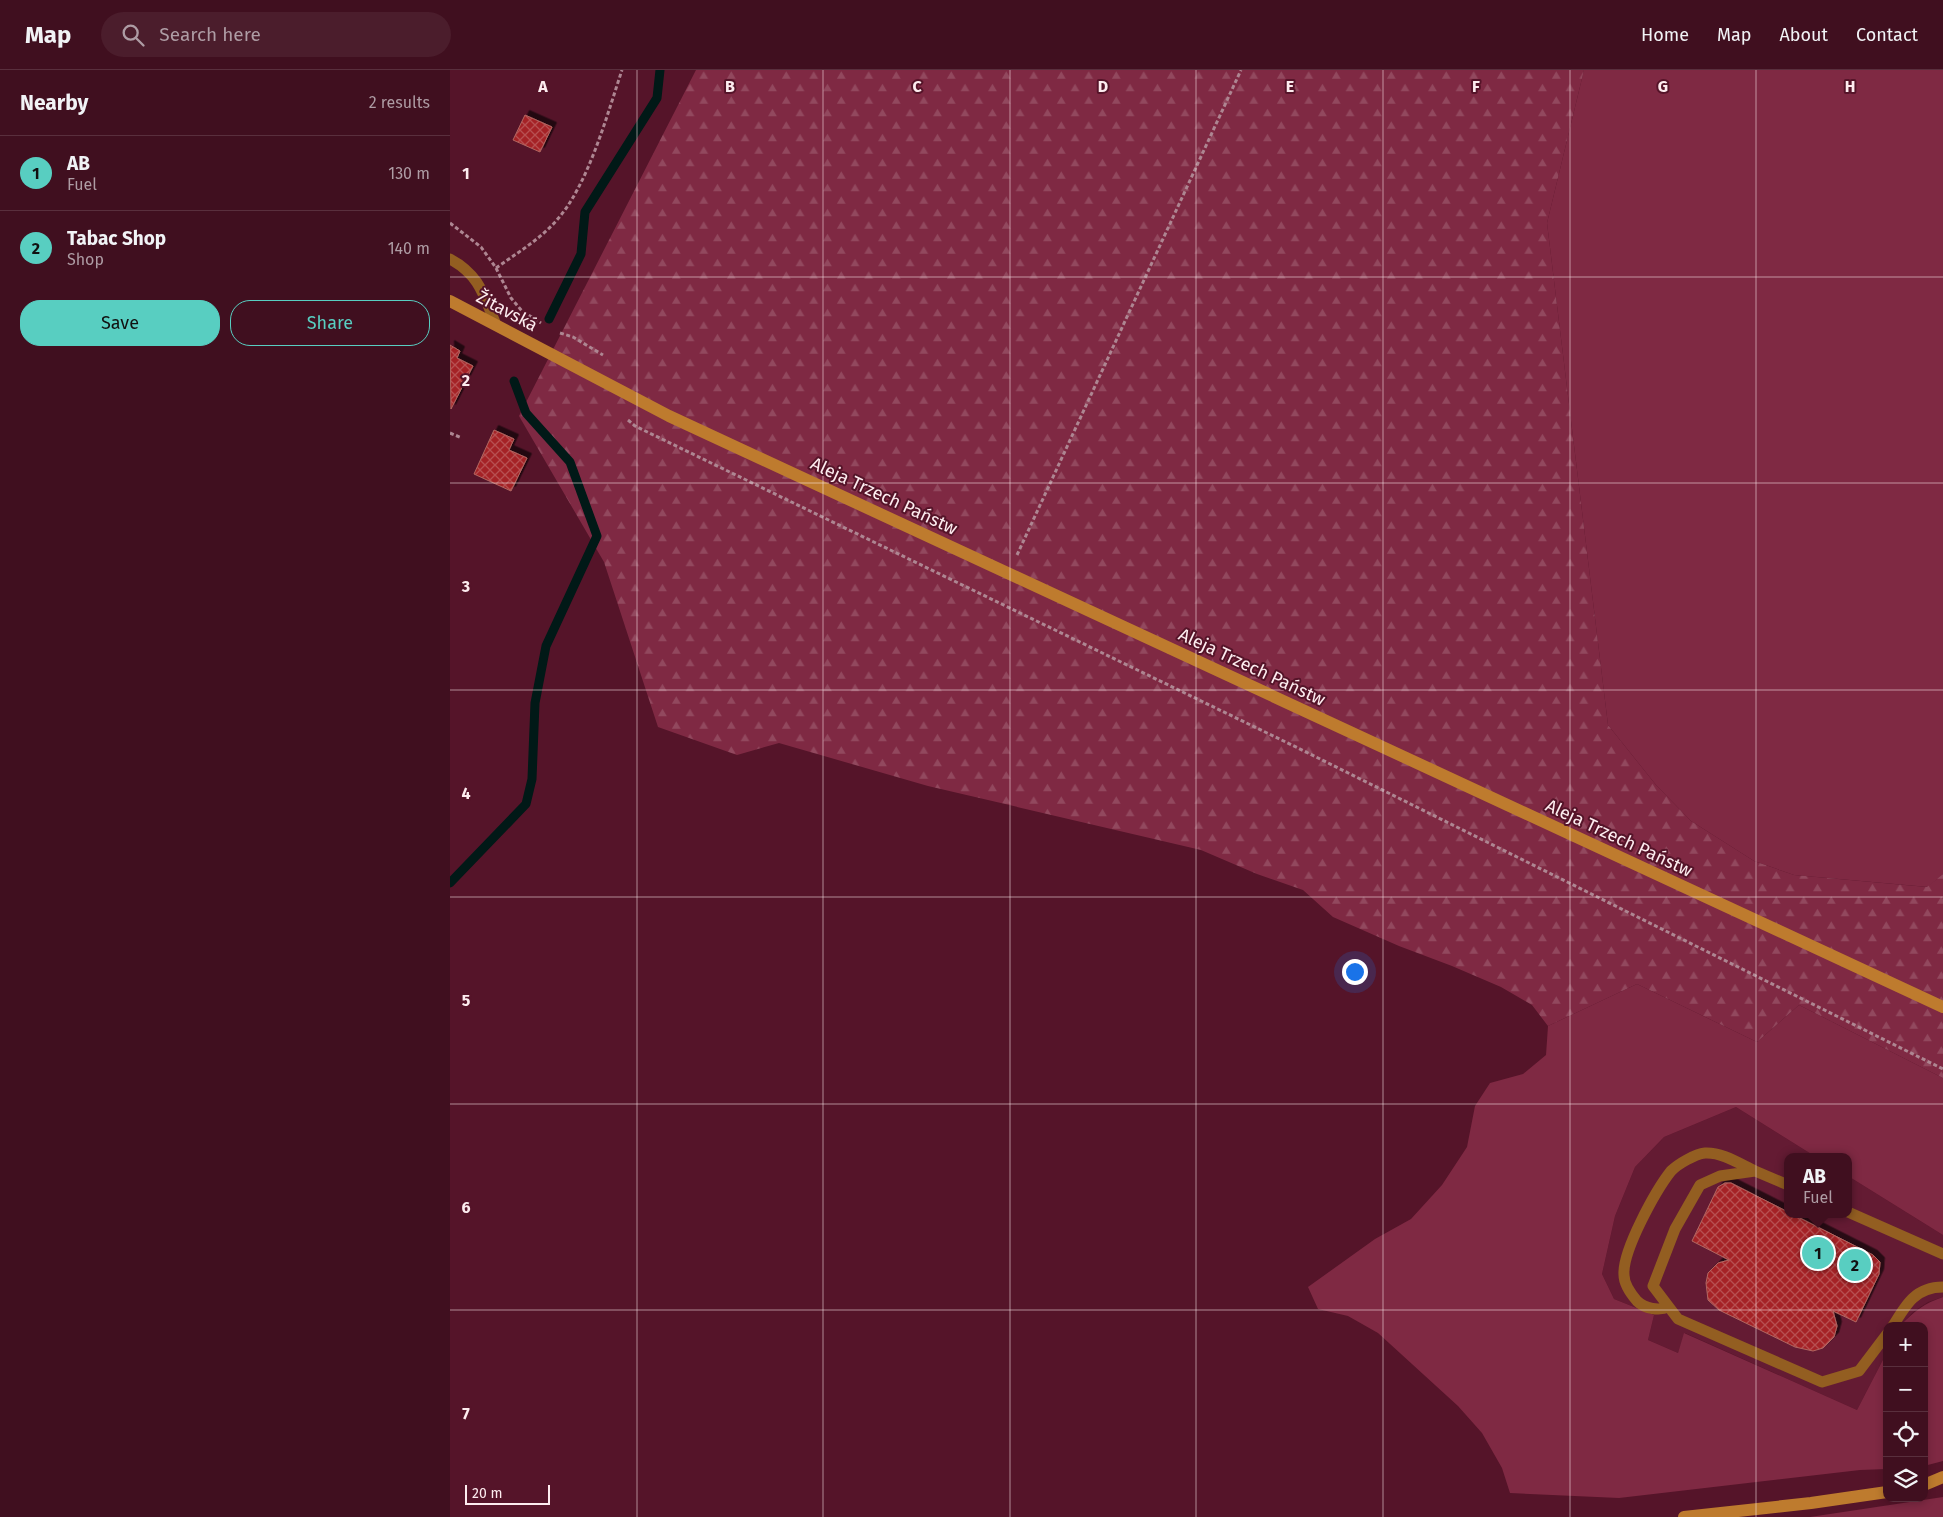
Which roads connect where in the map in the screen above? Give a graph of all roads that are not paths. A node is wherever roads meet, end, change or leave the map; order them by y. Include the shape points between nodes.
1 (450, 259) edge
2 (450, 301) edge
3 (496, 325) junction
4 (549, 353) joint
5 (1943, 1007) edge
6 (1755, 1171) junction
7 (1784, 1183) edge
8 (1852, 1214) edge
9 (1943, 1254) edge
10 (1943, 1287) edge
11 (1669, 1307) junction
12 (1896, 1322) edge
13 (1883, 1339) edge
14 (1943, 1477) edge
15 (1928, 1483) edge
16 (1883, 1493) edge
17 (1684, 1517) edge

1 - 3 lane via 462,265 479,282
2 - 3 main road, Žitavská
3 - 4 main road, Žitavská
4 - 5 main road, Aleja Trzech Państw via 669,416
6 - 7 lane
6 - 11 lane via 1720,1176 1700,1185 1675,1229 1653,1286
6 - 11 lane via 1723,1156 1704,1153 1673,1169 1652,1199 1626,1256 1624,1275 1629,1292 1642,1306 1662,1310
8 - 9 lane
10 - 12 lane via 1929,1287 1908,1302
11 - 13 lane via 1678,1320 1822,1382 1859,1371
14 - 15 main road
16 - 17 main road

